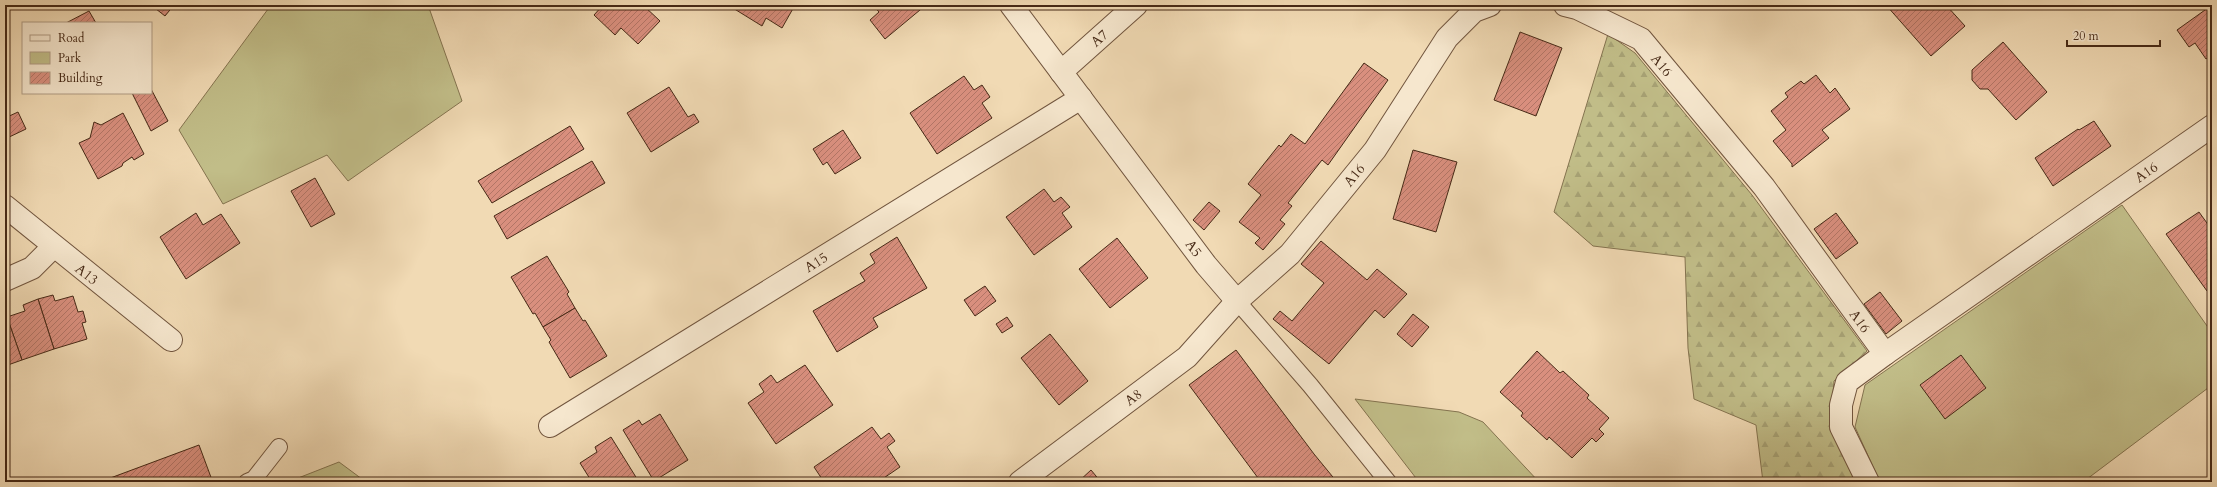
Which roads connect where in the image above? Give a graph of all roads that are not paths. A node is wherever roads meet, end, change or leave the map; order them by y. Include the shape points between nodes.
1 (1011, 5) edge
2 (1136, 5) edge
3 (1490, 5) edge
4 (1565, 5) edge
5 (1061, 72) junction
6 (1081, 98) junction
7 (2212, 126) edge
8 (5, 206) edge
9 (53, 247) junction
10 (5, 280) edge
11 (1237, 301) junction
12 (171, 340) dead end
13 (1884, 354) junction
14 (550, 426) dead end
15 (278, 447) dead end
16 (247, 482) edge
17 (1020, 482) edge
18 (1388, 482) edge
19 (1868, 482) edge

1 - 5 street, A5
2 - 5 street, A7
3 - 11 street, A16 via 1474,11 1447,38 1375,150 1290,254
4 - 13 street, A16 via 1577,8 1641,39 1764,187
5 - 6 street, A5
6 - 11 street, A5 via 1206,265
6 - 14 street, A15
7 - 13 street, A16
8 - 9 street, A13
9 - 10 street via 32,268
9 - 12 street, A13
11 - 17 street, A8 via 1188,357
11 - 18 lane, A5 via 1310,385
13 - 19 street via 1847,382 1841,405 1840,427
15 - 16 lane via 254,479

